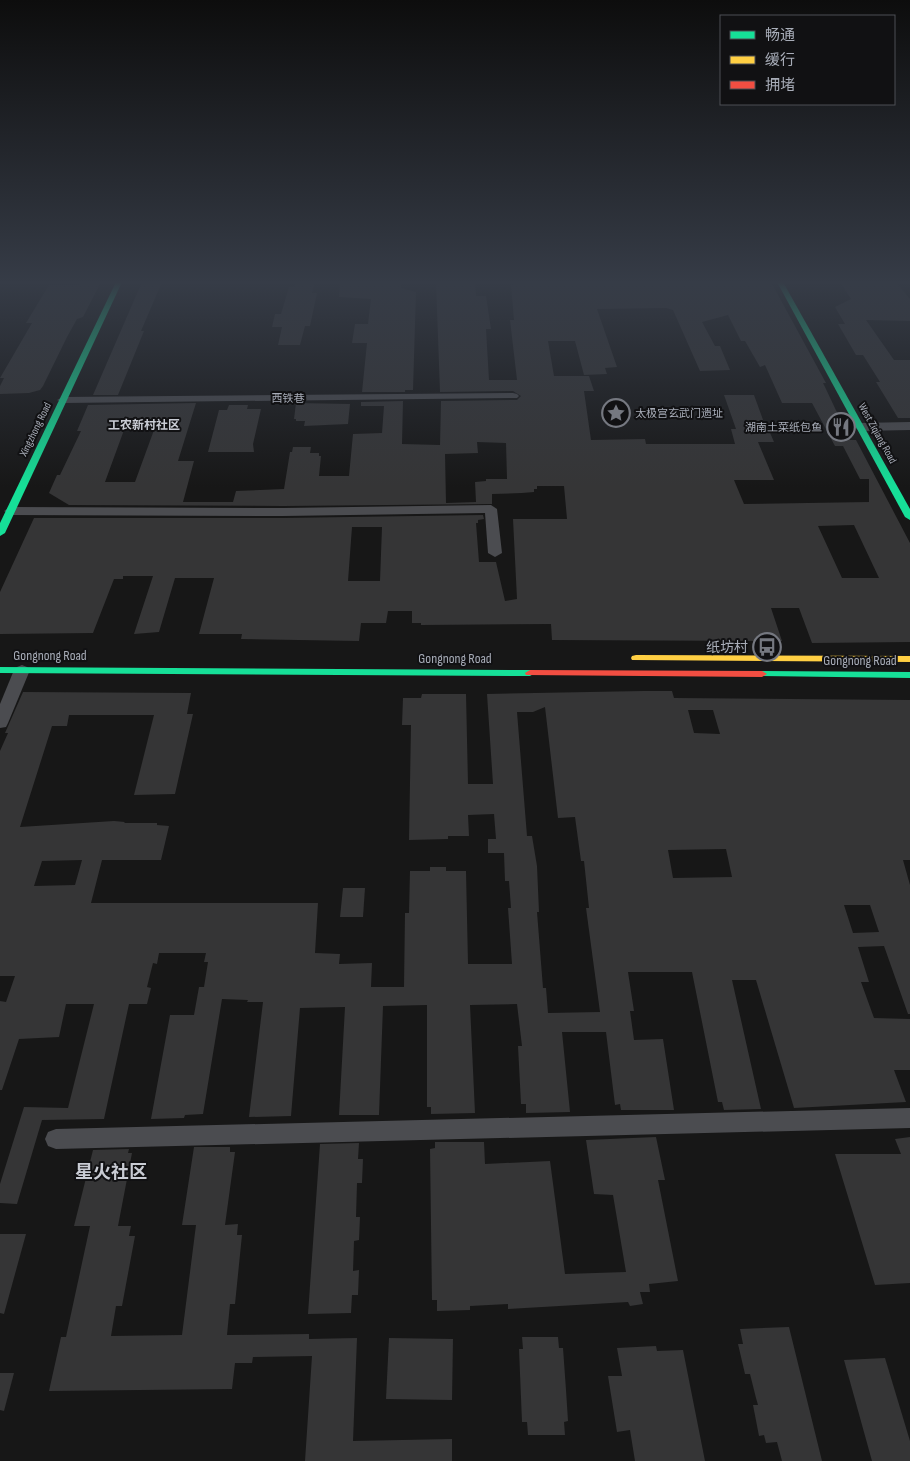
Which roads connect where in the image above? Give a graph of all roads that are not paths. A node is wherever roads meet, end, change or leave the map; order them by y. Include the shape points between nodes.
1 (87, 350) edge
2 (818, 350) edge
3 (830, 350) edge
4 (513, 396) dead end
5 (63, 400) junction
6 (910, 426) edge
7 (860, 427) junction
8 (873, 427) junction
9 (881, 440) dead end
10 (10, 511) junction
11 (910, 517) edge
12 (0, 533) edge
13 (495, 553) dead end
14 (624, 658) dead end
15 (910, 659) edge
16 (0, 670) edge
17 (22, 670) junction
18 (910, 675) edge
19 (0, 723) edge
20 (910, 1118) edge
21 (56, 1139) dead end

1 - 5 main road, Xingzhong Road
2 - 7 main road, West Ziqiang Road
3 - 8 main road, West Ziqiang Road
4 - 5 street, 西铁巷
5 - 10 main road, Xingzhong Road
6 - 8 street
7 - 8 street
7 - 11 main road, West Ziqiang Road
8 - 9 main road, West Ziqiang Road
10 - 12 main road, Xingzhong Road
10 - 13 street via 491,510
14 - 15 main road, Gongnong Road
16 - 17 main road, Gongnong Road
17 - 18 main road, Gongnong Road
17 - 19 street
20 - 21 street

